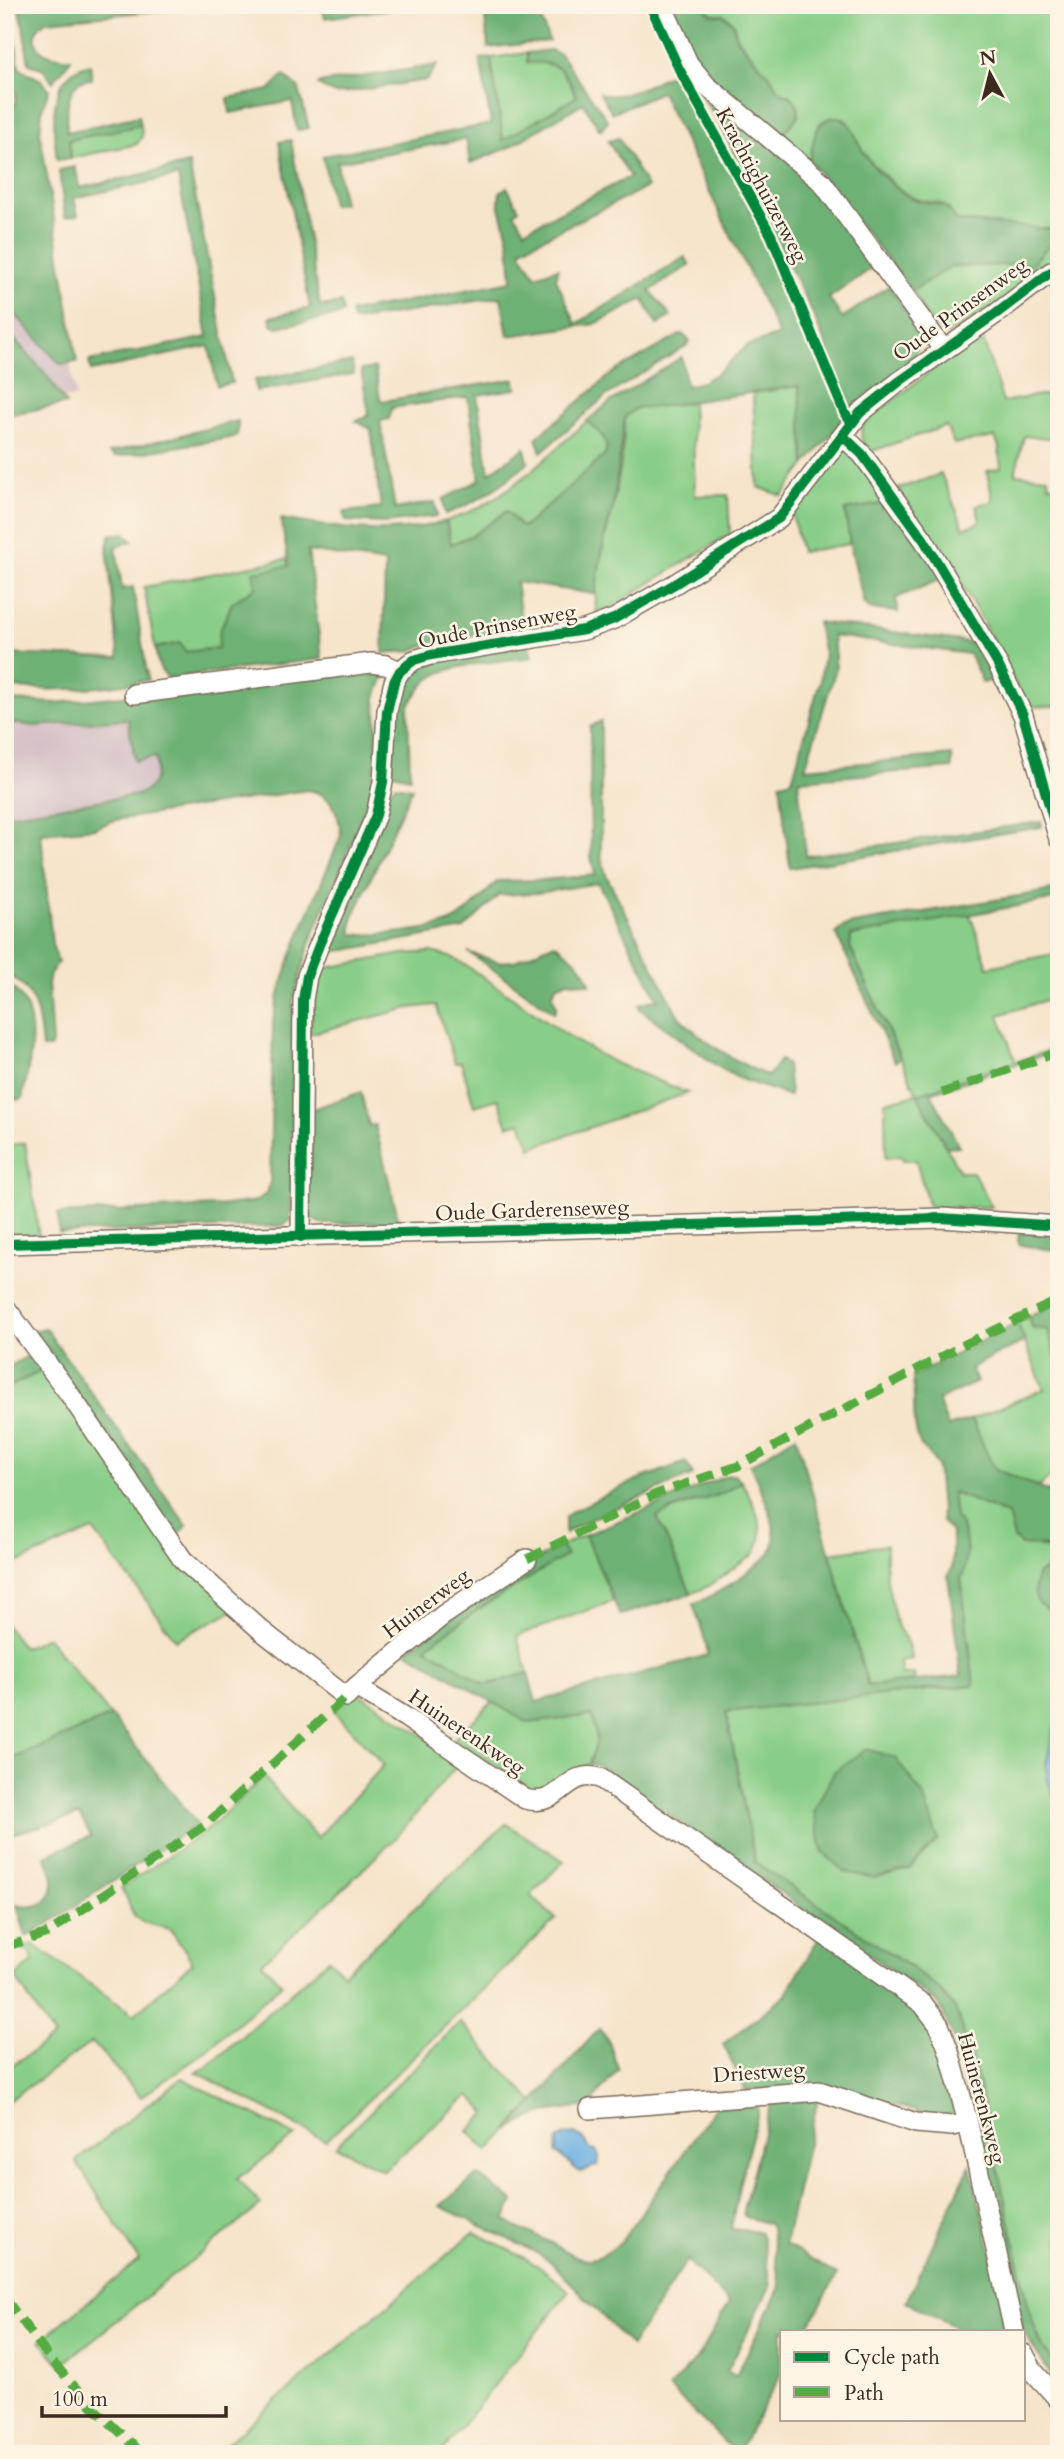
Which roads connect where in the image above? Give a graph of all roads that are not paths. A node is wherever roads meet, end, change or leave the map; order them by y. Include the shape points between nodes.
1 (662, 5) edge
2 (1055, 277) edge
3 (943, 349) junction
4 (843, 436) junction
5 (400, 671) junction
6 (134, 694) dead end
7 (1059, 839) edge
8 (1059, 1226) edge
9 (301, 1237) junction
10 (5, 1244) edge
11 (5, 1307) edge
12 (527, 1559) dead end
13 (356, 1687) junction
14 (590, 2109) dead end
15 (968, 2123) junction
16 (1014, 2330) edge
17 (1026, 2358) edge
18 (1059, 2400) edge

1 - 3 street, Krachtighuizerweg via 688,63 706,85 822,182
2 - 3 street, Oude Prinsenweg
3 - 4 street, Oude Prinsenweg via 869,405
4 - 5 street, Oude Prinsenweg via 779,518 614,619 584,630 431,654
4 - 7 street via 862,454 923,540 997,663 1023,715
5 - 6 street, Oude Prinsenweg via 371,663
5 - 9 street, Oude Prinsenweg via 387,710 383,782 376,815 307,976
8 - 9 street, Oude Garderenseweg via 941,1218
9 - 10 street, Oude Garderenseweg
11 - 13 street, Huinerenkweg via 183,1560 262,1631 346,1697
12 - 13 street, Huinerweg via 442,1616
13 - 15 street, Huinerenkweg via 525,1799 547,1800 575,1779 587,1774 600,1777 923,2004 939,2025 949,2050
14 - 15 street, Driestweg via 819,2091 916,2123
15 - 16 street, Huinerenkweg
17 - 18 street

